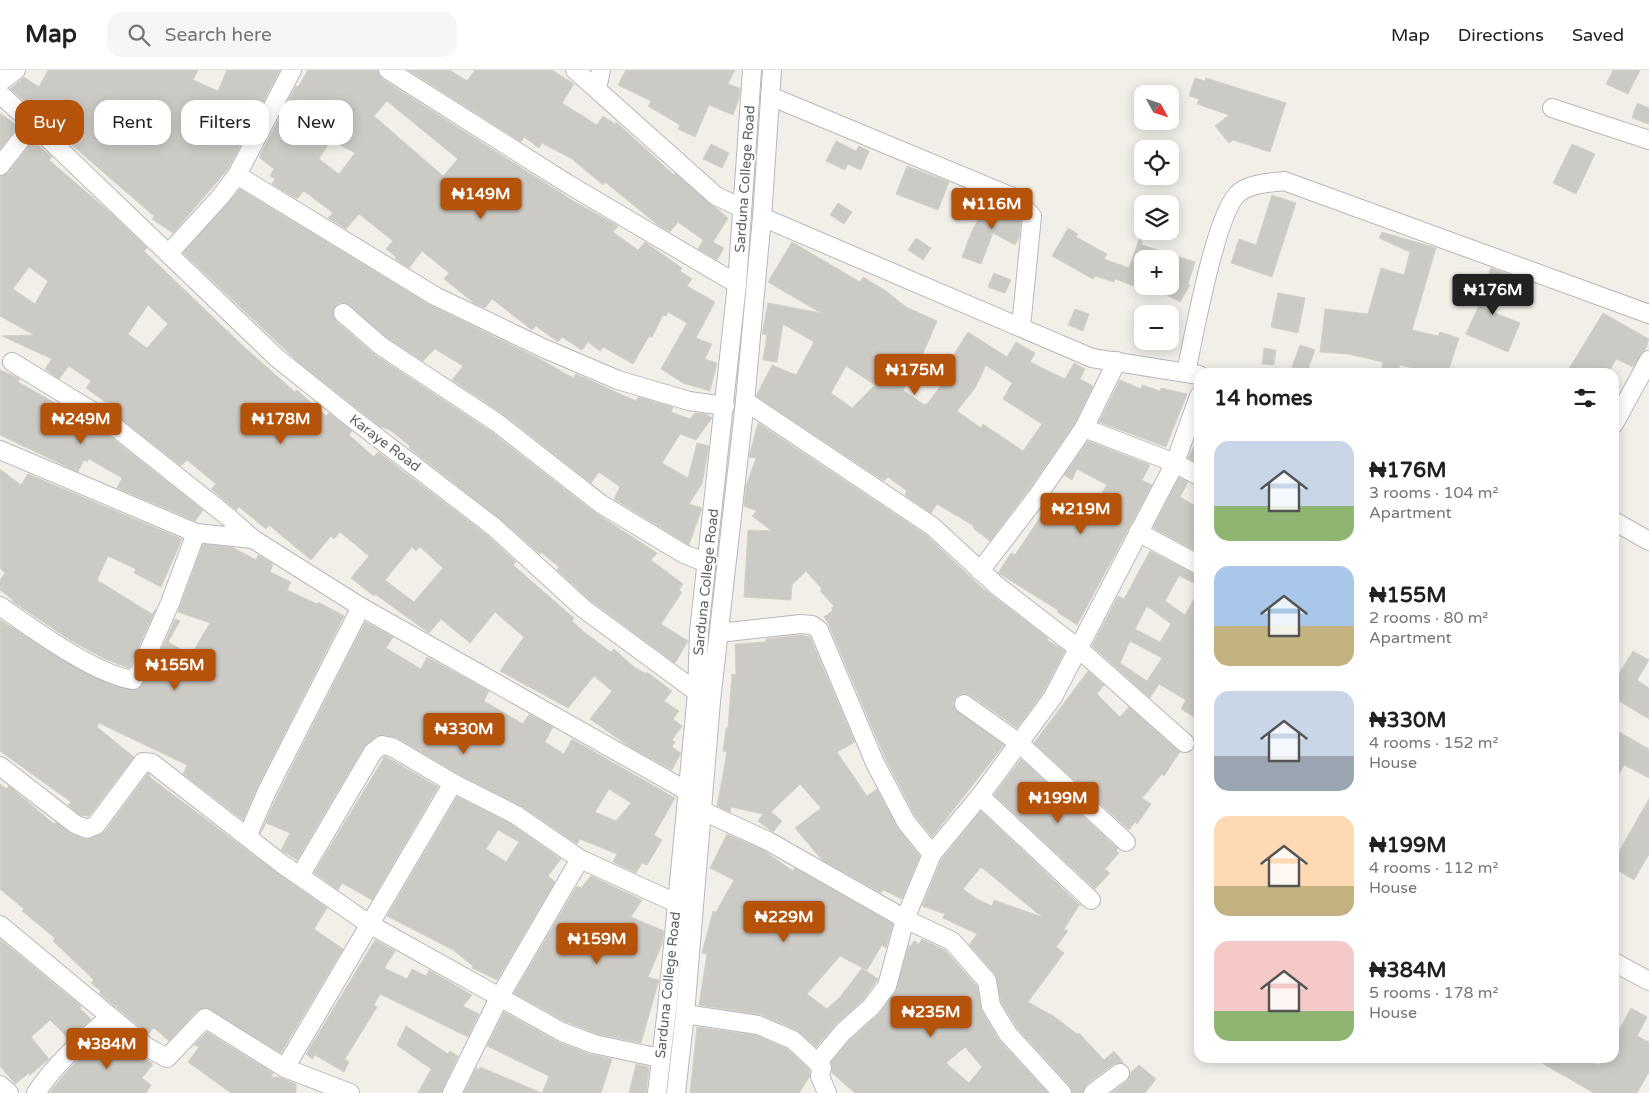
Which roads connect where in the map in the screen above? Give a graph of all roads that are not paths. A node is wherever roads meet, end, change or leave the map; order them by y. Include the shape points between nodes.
1 (16, 70) edge
2 (292, 70) edge
3 (388, 70) edge
4 (575, 70) edge
5 (601, 70) edge
6 (752, 70) edge
7 (772, 70) edge
8 (0, 82) edge
9 (597, 89) junction
10 (0, 94) edge
11 (770, 96) junction
12 (15, 108) edge
13 (1552, 108) dead end
14 (1649, 140) edge
15 (16, 145) edge
16 (55, 145) edge
17 (0, 166) edge
18 (237, 175) junction
19 (742, 208) junction
20 (762, 216) junction
21 (169, 253) junction
22 (737, 284) junction
23 (343, 313) dead end
24 (1649, 314) edge
25 (1021, 327) junction
26 (1649, 360) edge
27 (1117, 361) junction
28 (12, 362) dead end
29 (1192, 374) edge
30 (745, 400) junction
31 (725, 406) junction
32 (1194, 410) edge
33 (1619, 415) edge
34 (1084, 428) junction
35 (0, 450) edge
36 (1175, 463) junction
37 (1194, 473) edge
38 (714, 504) junction
39 (733, 509) junction
40 (1619, 524) edge
41 (1138, 532) junction
42 (196, 533) junction
43 (253, 539) junction
44 (1649, 541) edge
45 (1194, 562) edge
46 (707, 563) junction
47 (980, 570) junction
48 (0, 606) edge
49 (361, 607) junction
50 (719, 633) junction
51 (1080, 649) junction
52 (704, 697) junction
53 (964, 704) dead end
54 (1019, 743) junction
55 (1186, 744) dead end
56 (0, 766) edge
57 (453, 783) junction
58 (686, 791) junction
59 (980, 796) junction
60 (704, 812) junction
61 (247, 836) junction
62 (1126, 842) dead end
63 (932, 854) junction
64 (580, 859) junction
65 (300, 876) junction
66 (1091, 900) dead end
67 (676, 903) junction
68 (904, 919) junction
69 (369, 924) junction
70 (0, 925) edge
71 (1619, 965) edge
72 (1649, 982) edge
73 (499, 998) junction
74 (686, 1014) junction
75 (110, 1017) junction
76 (660, 1058) junction
77 (817, 1063) junction
78 (285, 1068) junction
79 (1120, 1073) dead end
80 (0, 1085) edge
81 (9, 1093) edge
82 (36, 1093) edge
83 (350, 1093) edge
84 (452, 1093) edge
85 (657, 1093) edge
86 (676, 1093) edge
87 (827, 1093) edge
88 (1062, 1093) edge
89 (1093, 1093) edge

1 - 8 street
2 - 18 street
3 - 22 street via 568,184
4 - 9 street
5 - 9 street
6 - 19 street, Sarduna College Road
7 - 11 street, Sarduna College Road
9 - 19 street via 716,196
10 - 12 street, Karaye Road
11 - 20 street, Sarduna College Road
11 - 25 street via 1015,198 1032,216
13 - 14 street
15 - 17 street
16 - 21 street, Karaye Road
18 - 21 street
18 - 31 street via 435,296 543,348 618,380 689,401
19 - 22 street, Sarduna College Road
20 - 25 street
20 - 30 street, Sarduna College Road
21 - 52 street, Karaye Road via 277,358 494,527 584,609
22 - 31 street, Sarduna College Road
23 - 46 street via 381,346 496,422 601,504 684,554
24 - 29 street via 1284,181 1259,184 1239,192 1222,221
25 - 27 street via 1092,358
26 - 33 street
27 - 29 street
27 - 34 street
28 - 43 street via 105,419
30 - 39 street, Sarduna College Road
30 - 47 street via 932,526
31 - 38 street, Sarduna College Road
32 - 36 street
34 - 36 street
34 - 47 street via 1036,498
35 - 42 street
36 - 37 street
36 - 41 street
38 - 39 street
38 - 46 street, Sarduna College Road
39 - 50 street, Sarduna College Road
40 - 44 street
41 - 45 street
41 - 51 street
42 - 43 street
42 - 48 street via 170,602 133,680 119,678 46,639
43 - 49 street
46 - 52 street, Sarduna College Road via 700,632
47 - 51 street
49 - 58 street
49 - 61 street
50 - 52 street, Sarduna College Road
50 - 63 street via 801,624 812,625 819,630 875,763 906,822
51 - 54 street via 1053,697
51 - 55 street
52 - 58 street, Sarduna College Road
52 - 60 street, Sarduna College Road
53 - 54 street
54 - 59 street
54 - 62 street
56 - 61 street via 75,824 87,829 96,825 143,762 152,763
57 - 64 street via 516,816
57 - 65 street via 392,747 382,745 374,752
57 - 69 street
58 - 67 street, Sarduna College Road
59 - 63 street
59 - 66 street
60 - 68 street via 768,842
60 - 74 street, Sarduna College Road
61 - 65 street
63 - 68 street
64 - 67 street
64 - 73 street
65 - 69 street
67 - 76 street, Sarduna College Road
68 - 77 street via 887,986
68 - 88 street via 952,941 959,948 987,982 990,1006 1008,1034
69 - 73 street
69 - 78 street
70 - 75 street
71 - 72 street
73 - 76 street via 562,1032 594,1044
73 - 84 street
74 - 77 street via 758,1025 793,1040
74 - 86 street, Sarduna College Road
75 - 78 street via 147,1047 167,1058 205,1018
75 - 82 street via 65,1056
76 - 85 street, Sarduna College Road
77 - 87 street via 822,1067 820,1076
78 - 83 street
79 - 89 street
80 - 81 street

